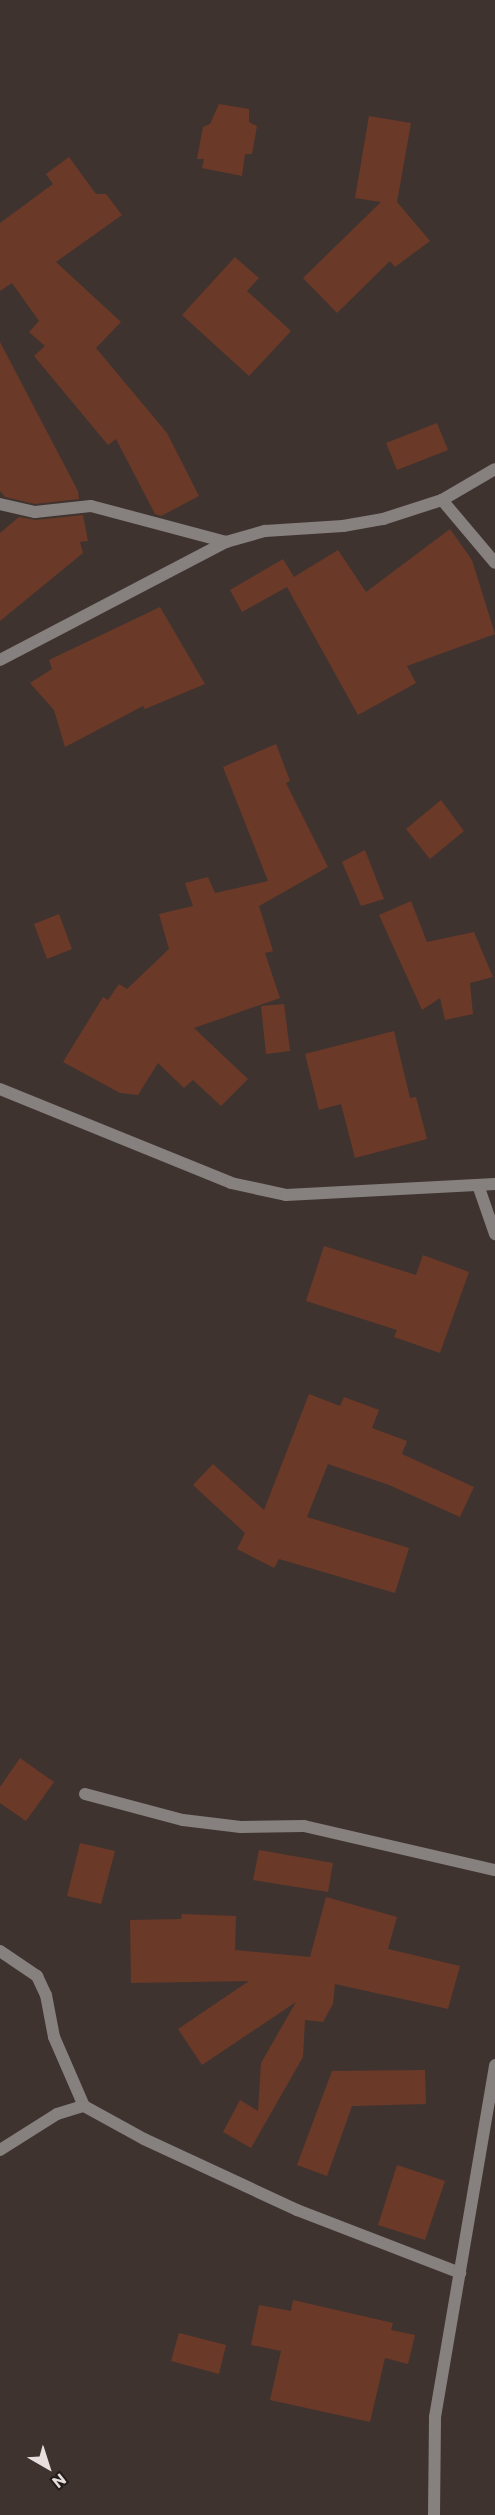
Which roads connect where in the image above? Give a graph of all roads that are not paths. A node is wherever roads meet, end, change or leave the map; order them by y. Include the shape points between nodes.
1 (495, 469) edge
2 (442, 500) junction
3 (0, 504) edge
4 (226, 542) junction
5 (495, 562) edge
6 (0, 660) edge
7 (0, 1089) edge
8 (495, 1184) edge
9 (478, 1185) junction
10 (495, 1234) edge
11 (85, 1794) dead end
12 (495, 1870) edge
13 (0, 1950) edge
14 (495, 2065) edge
15 (84, 2106) junction
16 (491, 2120) edge
17 (0, 2150) edge
18 (460, 2273) junction
19 (434, 2515) edge

1 - 2 street
2 - 4 street via 383,519 265,531
2 - 5 street
3 - 4 street via 35,512 91,506
4 - 6 street
7 - 9 street via 231,1183 286,1195
8 - 9 street
9 - 10 street
11 - 12 street via 183,1820 241,1827 304,1826
13 - 15 street via 37,1976 46,1995 54,2037
14 - 16 street
15 - 17 street via 57,2114
15 - 18 street via 144,2139 297,2210
16 - 18 street
18 - 19 street via 435,2417

